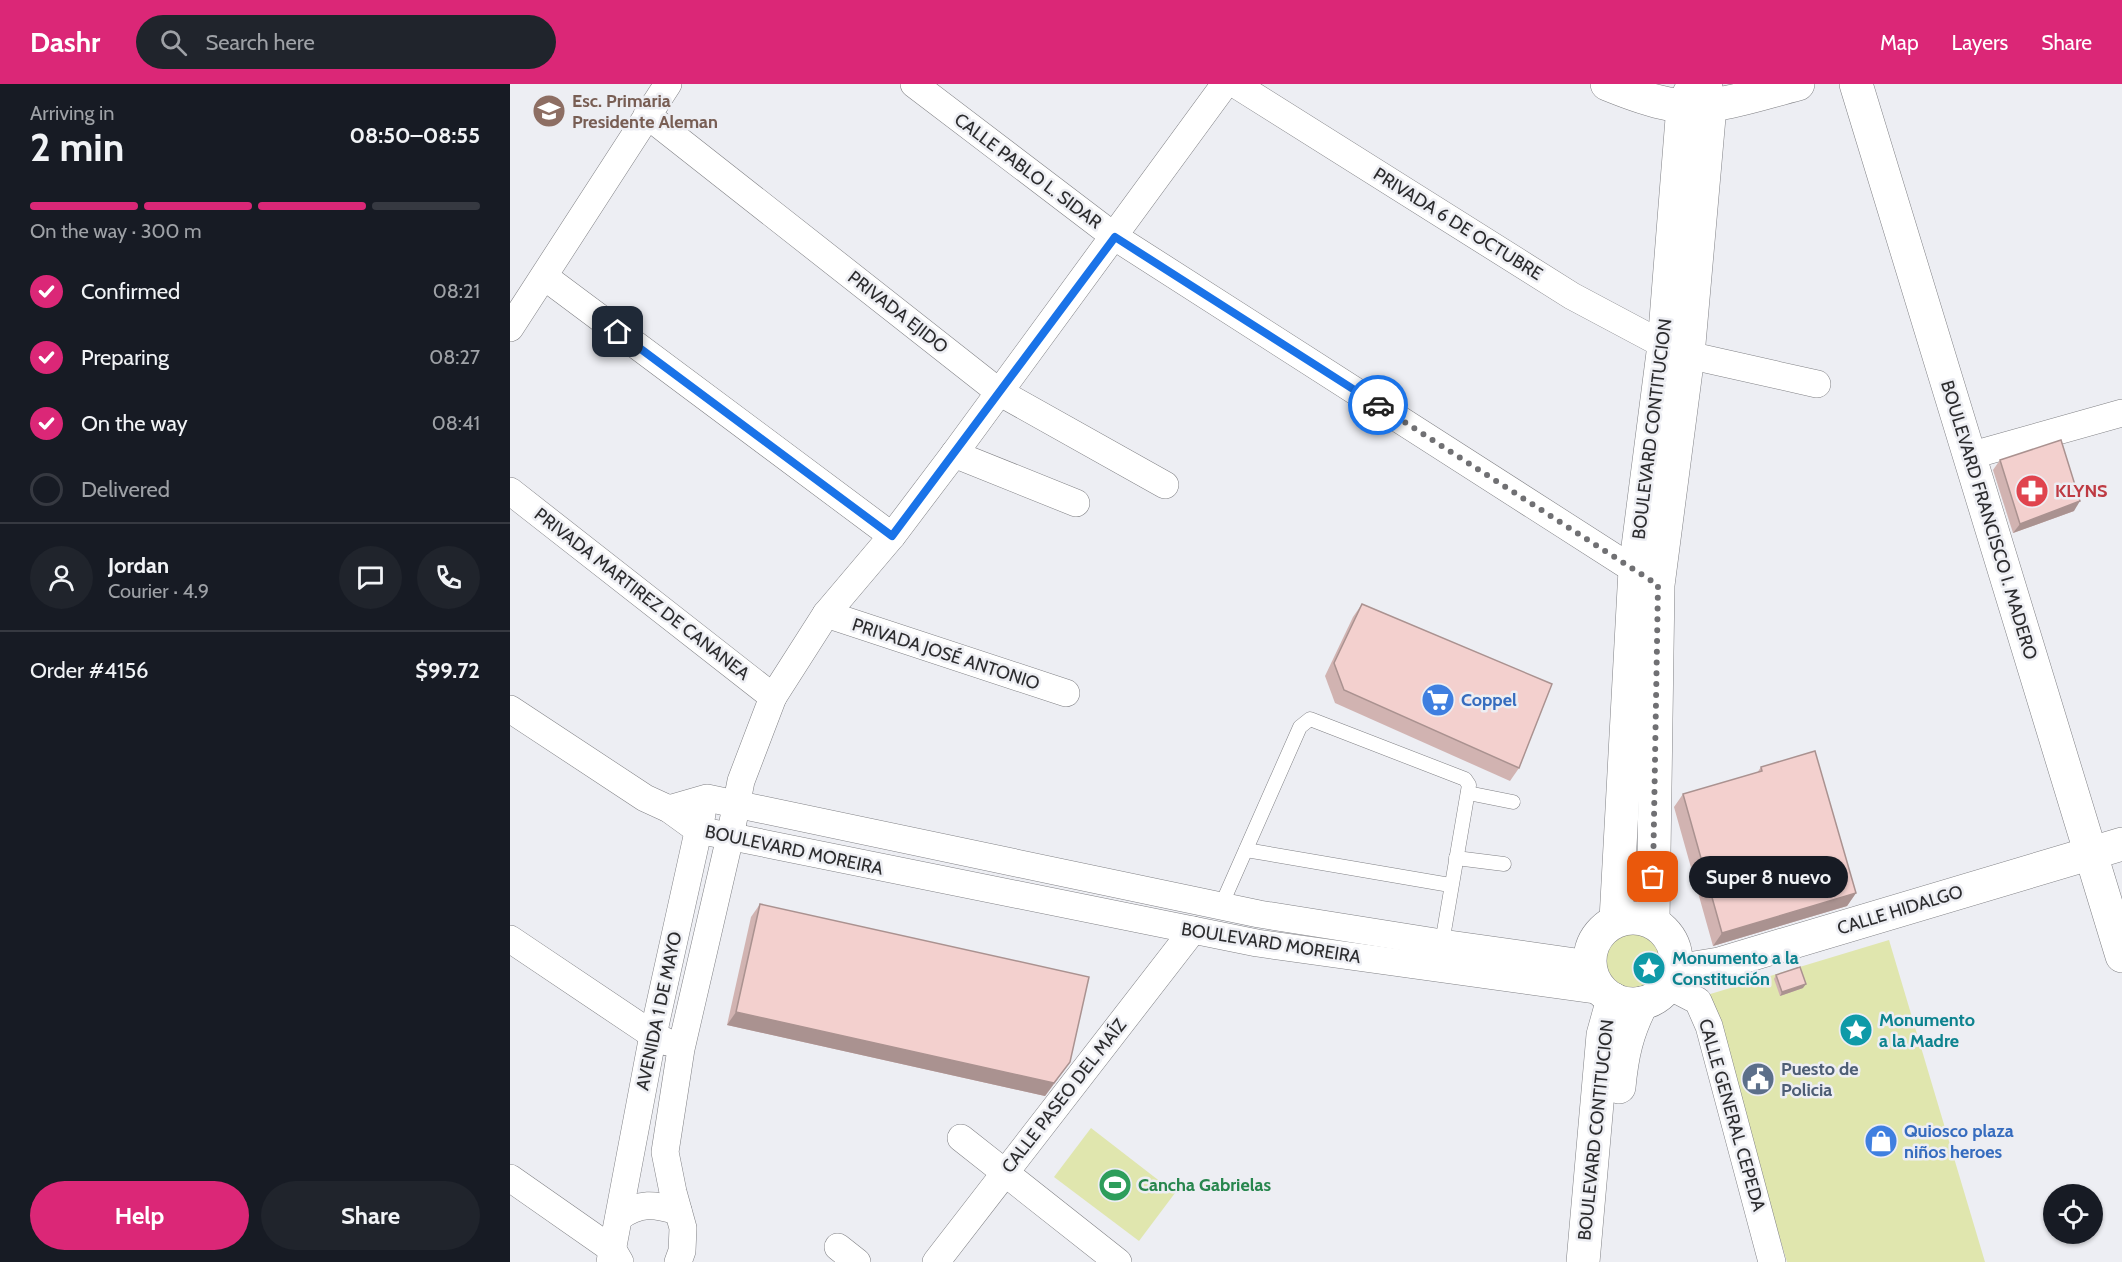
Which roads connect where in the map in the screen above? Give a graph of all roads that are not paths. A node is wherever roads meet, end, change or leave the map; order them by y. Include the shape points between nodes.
1 (668, 84) edge
2 (914, 84) edge
3 (1225, 84) edge
4 (1234, 84) edge
5 (1607, 84) edge
6 (1798, 84) edge
7 (1856, 84) edge
8 (1698, 95) edge
9 (647, 115) junction
10 (1115, 237) junction
11 (545, 277) junction
12 (510, 328) edge
13 (1676, 350) junction
14 (1817, 384) dead end
15 (999, 392) junction
16 (2122, 413) edge
17 (954, 454) junction
18 (1969, 456) junction
19 (1165, 485) dead end
20 (510, 491) edge
21 (1076, 503) dead end
22 (892, 536) junction
23 (1646, 577) junction
24 (826, 614) junction
25 (1066, 693) dead end
26 (773, 697) junction
27 (510, 709) edge
28 (739, 792) junction
29 (1468, 793) junction
30 (707, 798) junction
31 (1513, 802) dead end
32 (669, 809) junction
33 (698, 830) junction
34 (730, 837) junction
35 (924, 843) junction
36 (2122, 844) edge
37 (1246, 850) junction
38 (2091, 853) junction
39 (1456, 858) junction
40 (1011, 863) junction
41 (1504, 864) dead end
42 (920, 877) junction
43 (1450, 885) junction
44 (1005, 893) junction
45 (1221, 906) junction
46 (1258, 914) junction
47 (1616, 921) junction
48 (1653, 921) junction
49 (1193, 930) junction
50 (510, 939) edge
51 (1257, 943) junction
52 (1442, 943) junction
53 (2122, 956) edge
54 (1672, 978) junction
55 (1612, 990) junction
56 (653, 1035) junction
57 (681, 1049) junction
58 (961, 1138) dead end
59 (1006, 1172) junction
60 (510, 1178) edge
61 (678, 1210) junction
62 (619, 1217) junction
63 (614, 1258) edge
64 (678, 1262) edge
65 (936, 1262) edge
66 (1118, 1262) edge
67 (1583, 1262) edge
68 (1602, 1262) edge
69 (1772, 1262) edge

1 - 9 street
2 - 10 street, CALLE PABLO L. SIDAR
3 - 10 street, AVENIDA 1 DE MAYO
4 - 13 street, PRIVADA 6 DE OCTUBRE via 1572,296
5 - 8 street via 1636,96
6 - 8 street
7 - 18 street, BOULEVARD FRANCISCO I. MADERO
8 - 13 street, BOULEVARD CONTITUCION
9 - 11 street
9 - 15 street, PRIVADA EJIDO
10 - 15 street, AVENIDA 1 DE MAYO
10 - 23 street, CALLE PABLO L. SIDAR
11 - 12 street
11 - 22 street
13 - 14 street, PRIVADA 6 DE OCTUBRE
13 - 23 street, BOULEVARD CONTITUCION
15 - 17 street, AVENIDA 1 DE MAYO
15 - 19 street, PRIVADA EJIDO
16 - 18 street
17 - 21 street
17 - 22 street, AVENIDA 1 DE MAYO
18 - 38 street, BOULEVARD FRANCISCO I. MADERO
20 - 26 street, PRIVADA MARTIREZ DE CANANEA
22 - 24 street, AVENIDA 1 DE MAYO
23 - 47 street, BOULEVARD CONTITUCION
23 - 48 street, BOULEVARD CONTITUCION
24 - 25 street, PRIVADA JOSÉ ANTONIO
24 - 26 street, AVENIDA 1 DE MAYO
26 - 28 street, AVENIDA 1 DE MAYO
27 - 32 street via 645,798
28 - 30 street
28 - 34 street, AVENIDA 1 DE MAYO
28 - 35 street, BOULEVARD MOREIRA
29 - 31 lane
29 - 37 lane via 1465,779 1310,719 1300,727
29 - 39 lane
30 - 32 street, BOULEVARD MOREIRA
30 - 33 street, AVENIDA 1 DE MAYO
32 - 33 street, BOULEVARD MOREIRA
33 - 34 street, BOULEVARD MOREIRA
33 - 56 street, AVENIDA 1 DE MAYO
34 - 42 street, BOULEVARD MOREIRA
34 - 57 street, AVENIDA 1 DE MAYO
35 - 40 street, BOULEVARD MOREIRA
35 - 42 street
36 - 38 street, CALLE HIDALGO
37 - 43 lane
37 - 45 lane
38 - 53 street, BOULEVARD FRANCISCO I. MADERO
38 - 54 street, CALLE HIDALGO
39 - 41 lane
39 - 43 lane
40 - 44 street
40 - 45 street, BOULEVARD MOREIRA
42 - 44 street, BOULEVARD MOREIRA
43 - 52 lane
44 - 49 street, BOULEVARD MOREIRA
45 - 46 street, BOULEVARD MOREIRA
46 - 51 street
46 - 52 street, BOULEVARD MOREIRA
47 - 48 street via 1634,917
47 - 55 street via 1602,931 1592,946
48 - 54 street via 1673,942 1677,956
49 - 51 street, BOULEVARD MOREIRA
49 - 59 street, CALLE PASEO DEL MAÍZ
50 - 56 street
51 - 55 street, BOULEVARD MOREIRA
52 - 55 street, BOULEVARD MOREIRA
54 - 55 street via 1657,997
54 - 69 street, CALLE GENERAL CEPEDA via 1698,1001 1709,1026
55 - 67 street, BOULEVARD CONTITUCION via 1603,1035
55 - 68 street, BOULEVARD CONTITUCION via 1630,1027 1623,1052
56 - 57 street
56 - 62 street, AVENIDA 1 DE MAYO
57 - 61 street, AVENIDA 1 DE MAYO via 665,1152
58 - 59 street
59 - 65 street, CALLE PASEO DEL MAÍZ
59 - 66 street
60 - 63 street
61 - 62 street via 649,1205 630,1209
61 - 64 street, AVENIDA 1 DE MAYO via 683,1228
62 - 63 street, AVENIDA 1 DE MAYO

